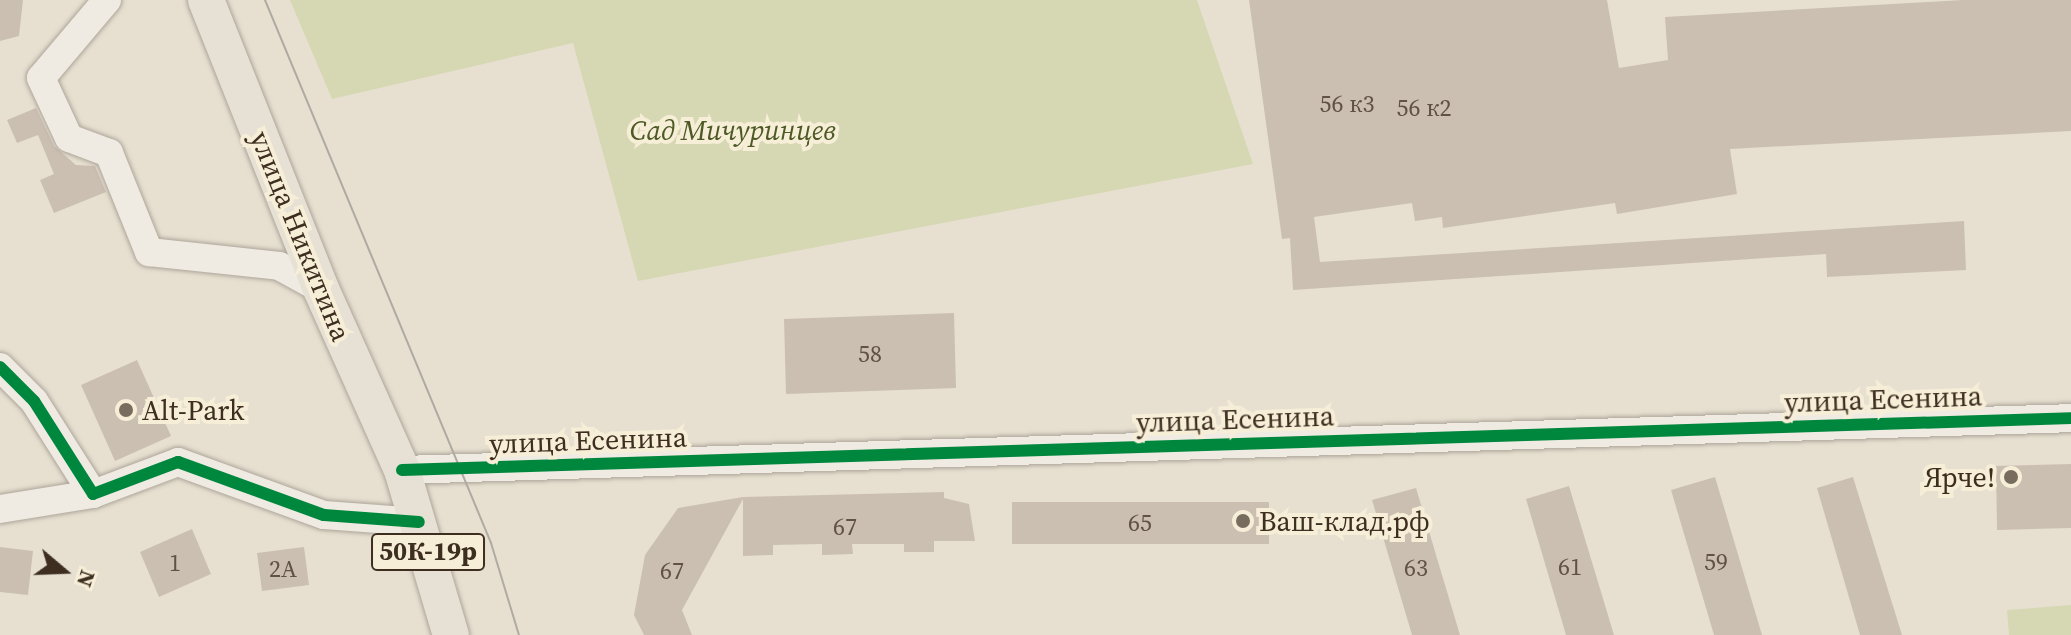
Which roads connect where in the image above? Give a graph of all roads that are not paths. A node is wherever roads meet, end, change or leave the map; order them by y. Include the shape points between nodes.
1 (107, 0) edge
2 (206, 0) edge
3 (321, 289) junction
4 (0, 367) edge
5 (2071, 418) edge
6 (402, 470) junction
7 (93, 494) junction
8 (0, 509) edge
9 (419, 522) junction
10 (451, 635) edge

1 - 3 street via 41,78 69,138 109,153 149,252 279,266
2 - 3 main road, улица Никитина
3 - 6 main road, улица Никитина
4 - 7 street via 34,401
5 - 6 street, улица Есенина
6 - 9 main road, 50К-19р
7 - 8 street
7 - 9 street via 178,462 324,515
9 - 10 main road, 50К-19р

